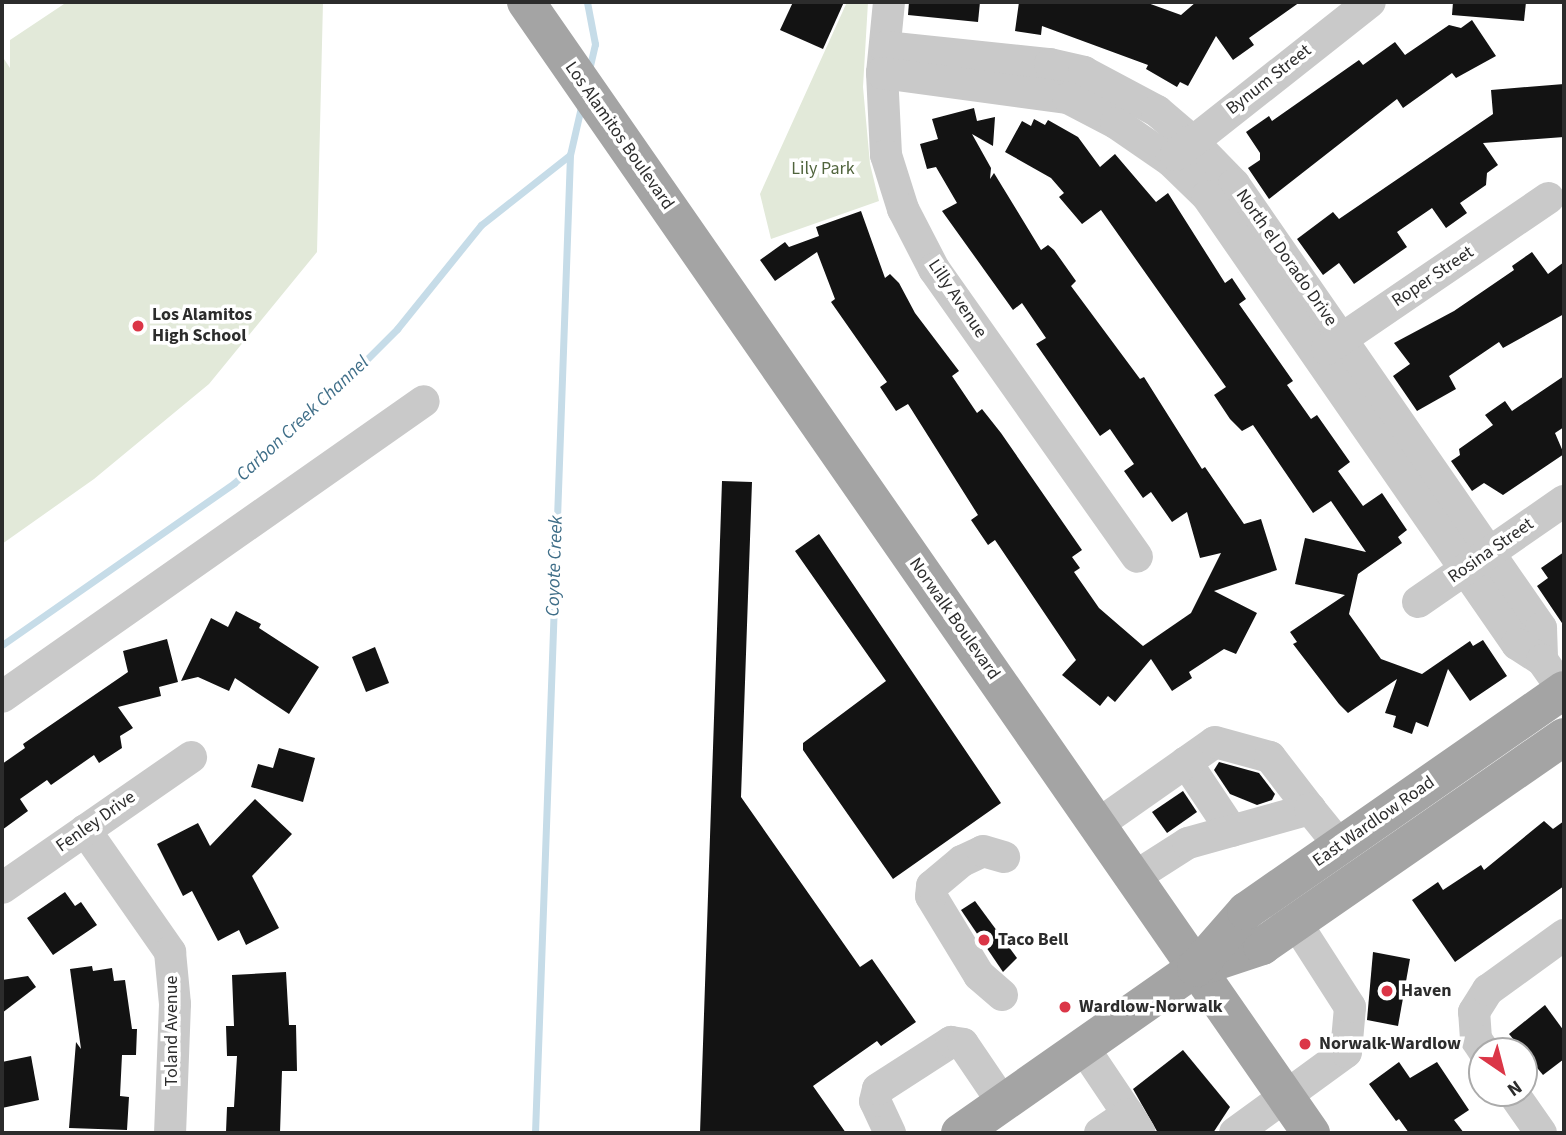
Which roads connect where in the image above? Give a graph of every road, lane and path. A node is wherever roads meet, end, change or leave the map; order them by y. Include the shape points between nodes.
1 (526, 2) edge
2 (889, 2) edge
3 (1370, 2) edge
4 (884, 60) junction
5 (1050, 64) junction
6 (1048, 95) junction
7 (1181, 150) junction
8 (1548, 198) dead end
9 (711, 270) joint
10 (1330, 347) junction
11 (424, 401) dead end
12 (1564, 501) edge
13 (1137, 557) dead end
14 (1477, 561) junction
15 (1418, 601) dead end
16 (1564, 691) edge
17 (2, 697) edge
18 (1564, 737) edge
19 (191, 757) dead end
20 (1186, 762) junction
21 (1310, 809) junction
22 (1097, 825) junction
23 (85, 830) junction
24 (1232, 831) junction
25 (1340, 846) junction
26 (1004, 858) dead end
27 (1133, 877) junction
28 (2, 888) edge
29 (1296, 923) junction
30 (1564, 935) edge
31 (1196, 968) junction
32 (1002, 995) dead end
33 (1476, 1037) edge
34 (1083, 1047) junction
35 (1286, 1097) junction
36 (1003, 1103) junction
37 (1523, 1107) edge
38 (1134, 1124) edge
39 (170, 1133) edge
40 (890, 1133) edge
41 (960, 1133) edge
42 (1100, 1133) edge
43 (1235, 1133) edge
44 (1311, 1133) edge
45 (1541, 1133) edge

1 - 9 main road, Los Alamitos Boulevard
2 - 4 street, Lilly Avenue
3 - 7 street, Bynum Street
4 - 5 street, North el Dorado Drive
4 - 6 street, North el Dorado Drive
4 - 13 street, Lilly Avenue via 886,155 903,209 934,269
5 - 6 street
5 - 7 street, North el Dorado Drive via 1084,72 1157,111
6 - 7 street, North el Dorado Drive via 1068,98
7 - 10 street, North el Dorado Drive via 1234,184
8 - 10 street, Roper Street
9 - 22 main road, Norwalk Boulevard
10 - 14 street, North el Dorado Drive
11 - 17 street
12 - 14 street, Rosina Street
14 - 15 street, Rosina Street
14 - 16 street, North el Dorado Drive via 1541,628 1542,660
16 - 25 main road, East Wardlow Road
18 - 29 main road, East Wardlow Road
19 - 23 street, Fenley Drive
20 - 21 street via 1215,742 1270,757
20 - 22 street
20 - 24 street
21 - 24 street
21 - 25 street
22 - 27 main road, Norwalk Boulevard
23 - 28 street, Fenley Drive
23 - 39 street, Toland Avenue via 170,952 176,1004
24 - 27 street via 1188,843
25 - 31 main road, East Wardlow Road via 1246,911
26 - 32 street via 983,851 961,861 932,887 931,896 979,975
27 - 31 main road, Norwalk Boulevard
29 - 31 main road, East Wardlow Road via 1262,946
29 - 35 street via 1350,1007 1346,1052
30 - 33 street via 1488,989 1474,1012
31 - 34 main road, East Wardlow Road
31 - 35 main road, Norwalk Boulevard
34 - 36 main road, East Wardlow Road
34 - 38 street
35 - 43 street
35 - 44 main road, Norwalk Boulevard
36 - 40 street via 963,1044 951,1041 878,1089 875,1101
36 - 41 main road, East Wardlow Road
37 - 45 street
38 - 42 street

